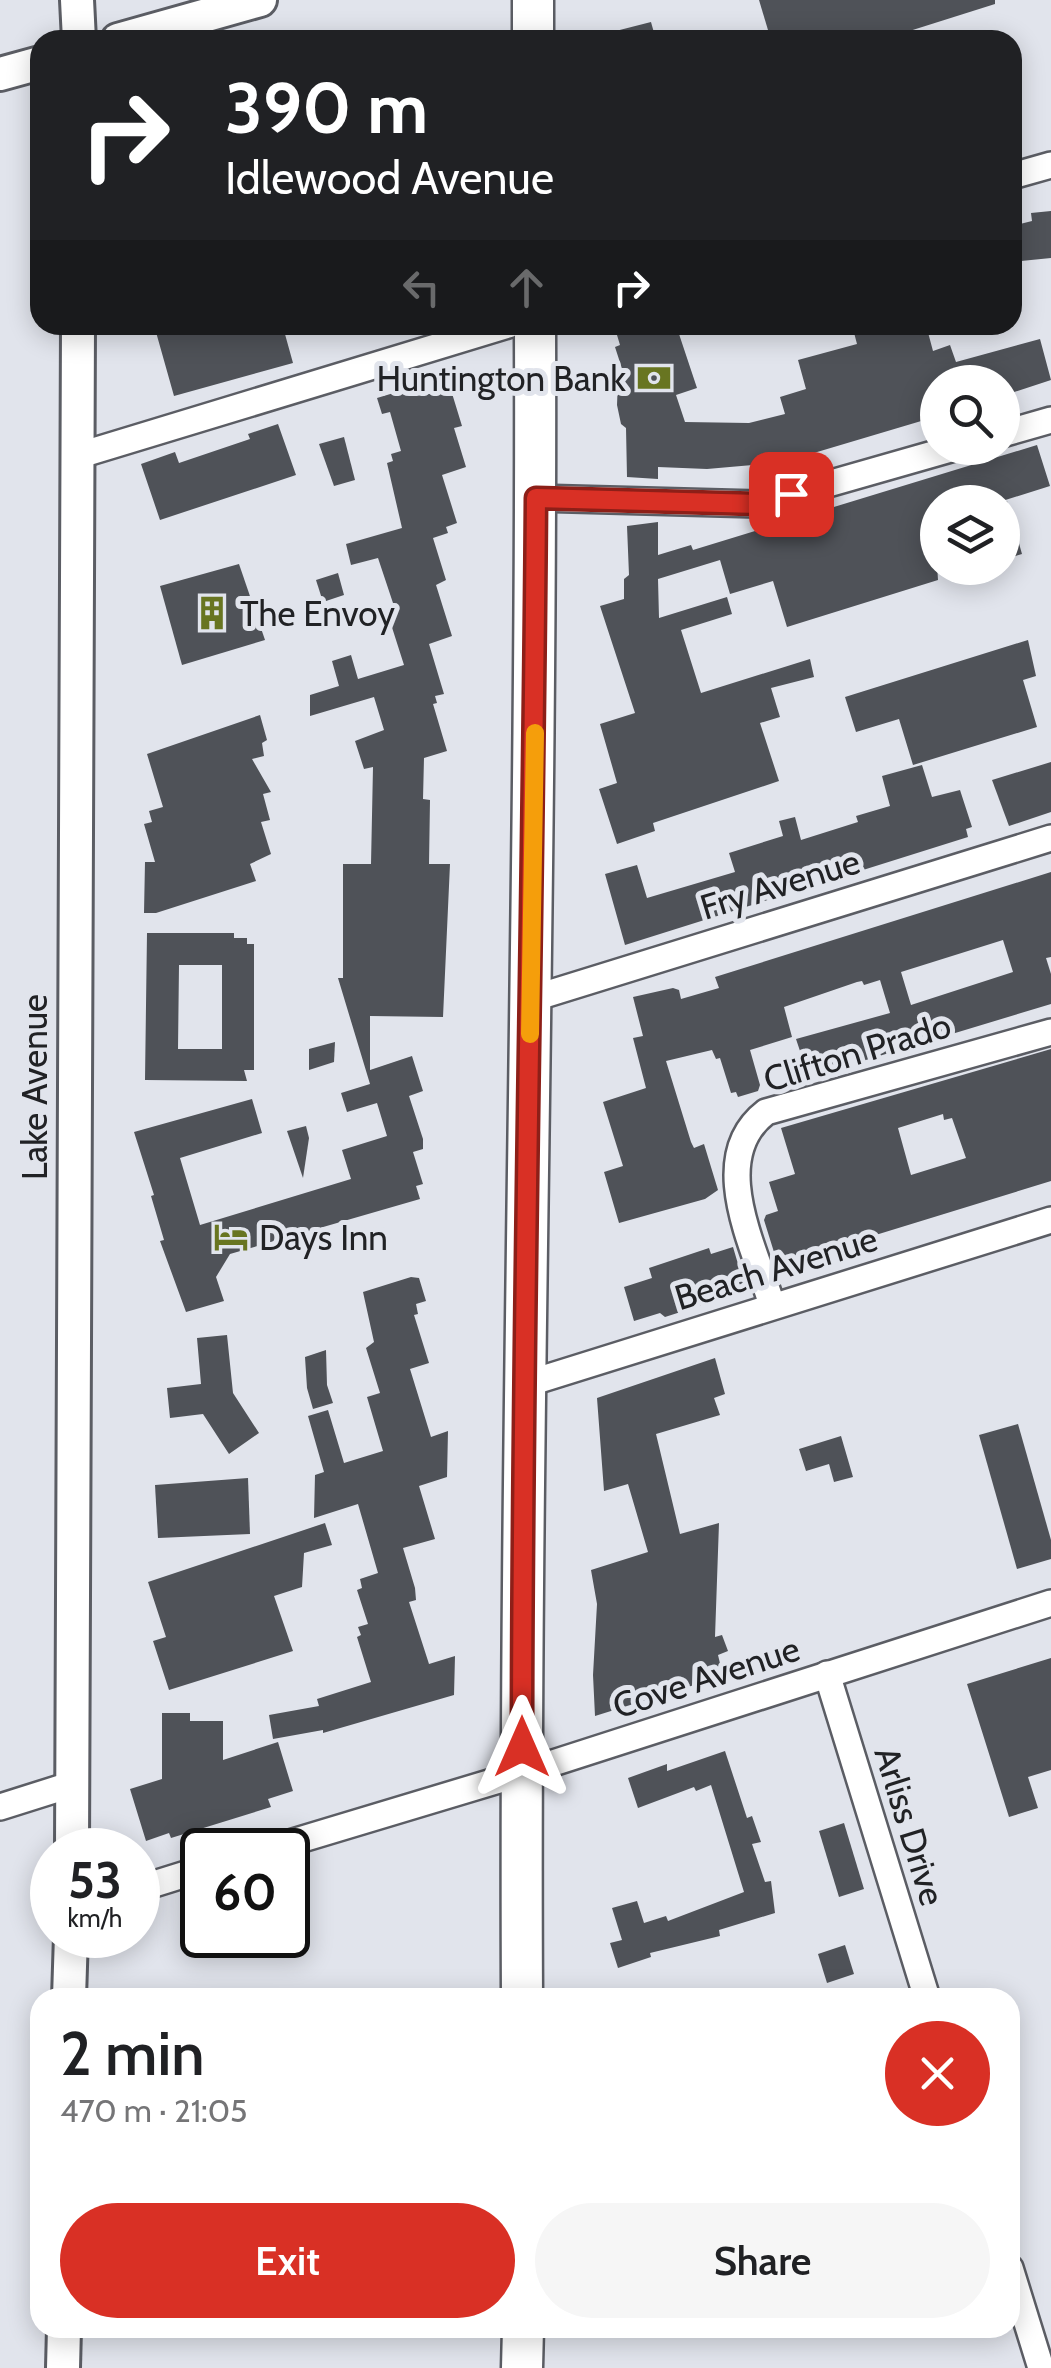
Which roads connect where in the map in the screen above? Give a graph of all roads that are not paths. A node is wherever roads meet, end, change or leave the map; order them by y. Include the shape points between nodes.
1 (77, 0) edge
2 (260, 0) edge
3 (533, 0) edge
4 (78, 30) edge
5 (154, 30) edge
6 (534, 30) edge
7 (30, 65) edge
8 (0, 74) edge
9 (1051, 164) edge
10 (1022, 173) edge
11 (78, 335) edge
12 (475, 335) edge
13 (535, 335) edge
14 (1051, 420) edge
15 (1020, 429) edge
16 (77, 456) junction
17 (920, 458) edge
18 (536, 498) junction
19 (1051, 838) edge
20 (531, 999) junction
21 (1051, 1032) edge
22 (1051, 1220) edge
23 (772, 1305) junction
24 (523, 1385) junction
25 (1051, 1603) edge
26 (827, 1674) junction
27 (522, 1773) junction
28 (74, 1784) junction
29 (0, 1807) edge
30 (73, 1828) edge
31 (310, 1837) edge
32 (71, 1958) edge
33 (70, 1988) edge
34 (522, 1988) edge
35 (923, 1988) edge
36 (1020, 2300) edge
37 (64, 2338) edge
38 (522, 2338) edge
39 (63, 2368) edge
40 (522, 2368) edge
41 (1041, 2368) edge

1 - 4 street
2 - 5 street
3 - 6 main road
7 - 8 street
9 - 10 street
11 - 16 street, Lake Avenue
12 - 16 street
13 - 18 main road
14 - 15 street
16 - 28 street, Lake Avenue
17 - 18 street via 758,504
18 - 20 main road
19 - 20 street, Fry Avenue
20 - 24 main road
21 - 23 street, Clifton Prado via 757,1119 744,1138 734,1177
22 - 23 street, Beach Avenue
23 - 24 street, Beach Avenue
24 - 27 main road
25 - 26 street, Cove Avenue
26 - 27 street, Cove Avenue
26 - 35 street, Arliss Drive
27 - 31 street, Cove Avenue
27 - 34 main road
28 - 29 street
28 - 30 street, Lake Avenue
32 - 33 street
36 - 41 street
37 - 39 street
38 - 40 main road

